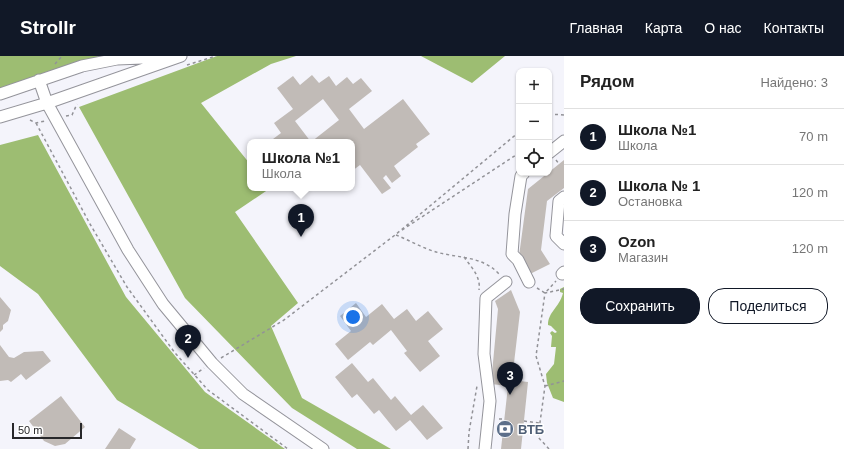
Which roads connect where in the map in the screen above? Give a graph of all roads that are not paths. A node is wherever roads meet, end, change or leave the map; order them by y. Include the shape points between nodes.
1 (179, 56) edge
2 (38, 80) junction
3 (0, 94) edge
4 (47, 103) junction
5 (0, 117) edge
6 (564, 141) edge
7 (552, 151) edge
8 (521, 176) edge
9 (564, 197) edge
10 (564, 244) edge
11 (506, 282) road end
12 (529, 282) dead end
13 (323, 449) edge
14 (485, 449) edge

1 - 2 street via 117,59 82,66
1 - 4 street
2 - 3 street
2 - 4 street
4 - 5 street
4 - 13 street via 128,250 163,304 212,363 243,394
6 - 7 street
8 - 12 street via 512,254 518,260
9 - 10 street via 559,201 556,236
11 - 14 street via 486,298 484,354 490,401

